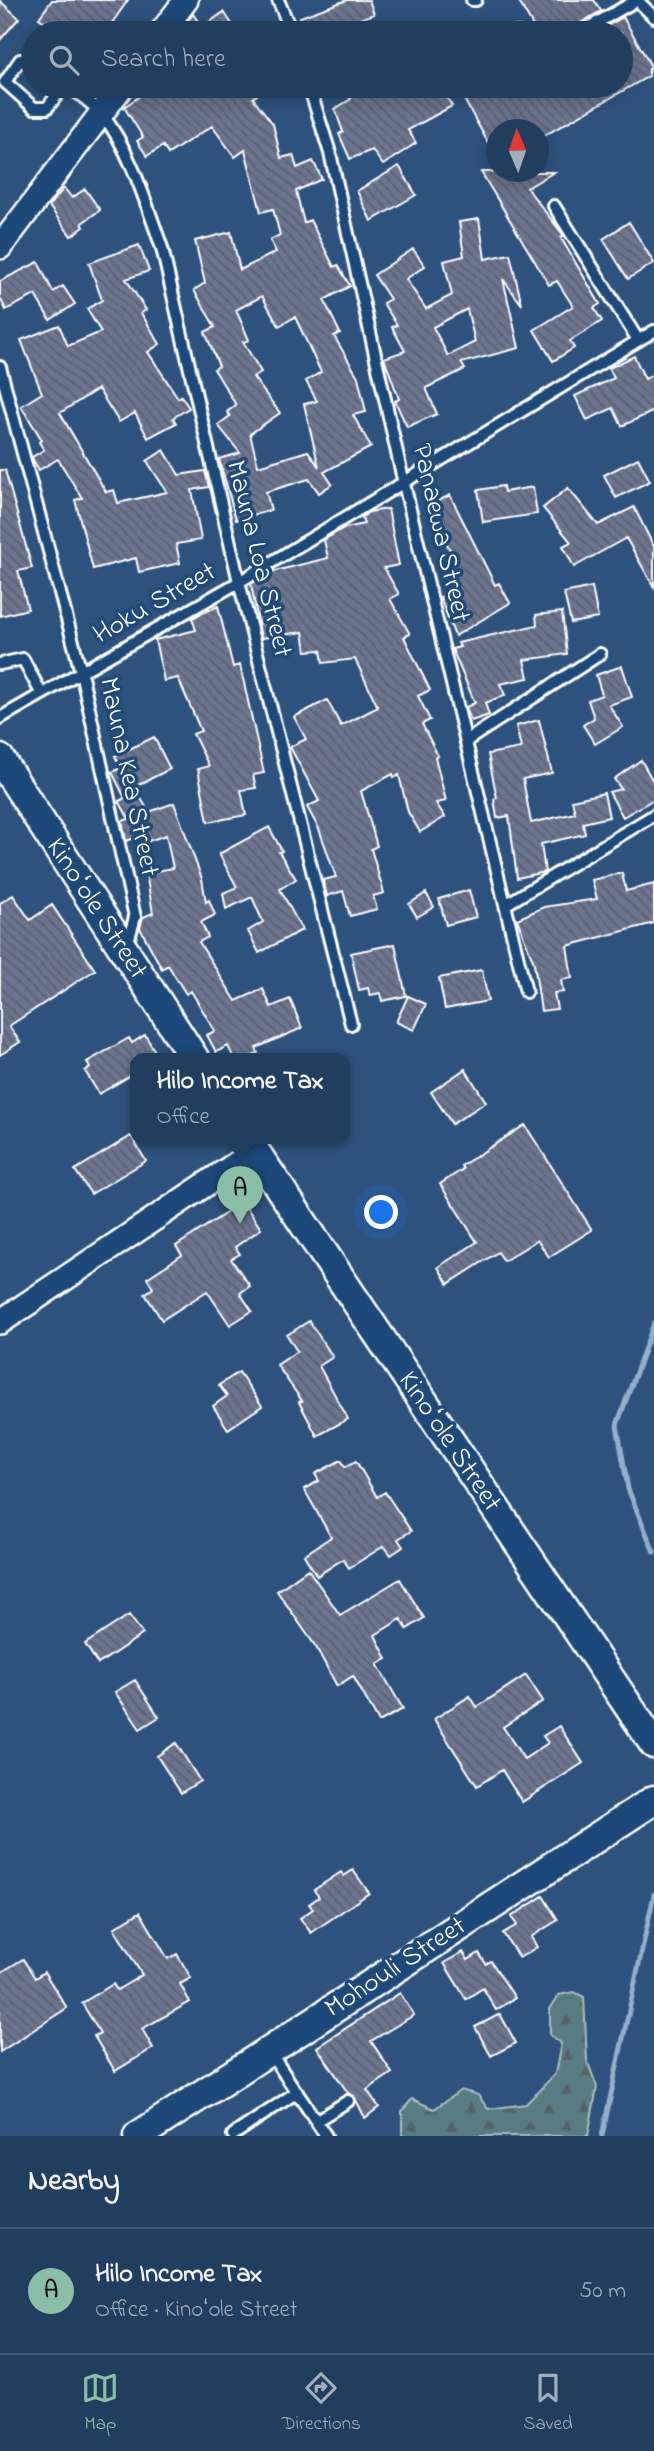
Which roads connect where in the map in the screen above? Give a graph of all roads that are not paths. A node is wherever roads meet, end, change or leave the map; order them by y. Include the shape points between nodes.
1 (186, 0) edge
2 (278, 0) edge
3 (637, 0) edge
4 (654, 17) edge
5 (170, 21) edge
6 (287, 21) edge
7 (600, 21) edge
8 (21, 60) edge
9 (21, 96) edge
10 (23, 98) edge
11 (56, 98) edge
12 (82, 98) edge
13 (113, 98) edge
14 (313, 98) edge
15 (101, 113) junction
16 (554, 206) dead end
17 (0, 247) edge
18 (654, 331) edge
19 (638, 340) junction
20 (0, 368) edge
21 (404, 484) junction
22 (239, 582) junction
23 (600, 654) dead end
24 (0, 664) edge
25 (81, 672) junction
26 (41, 693) junction
27 (0, 718) edge
28 (466, 741) junction
29 (0, 759) edge
30 (654, 815) edge
31 (505, 905) junction
32 (125, 954) junction
33 (526, 992) dead end
34 (351, 1024) dead end
35 (191, 1053) edge
36 (250, 1145) edge
37 (0, 1322) edge
38 (654, 1744) edge
39 (654, 1800) edge
40 (269, 2051) junction
41 (297, 2092) junction
42 (348, 2101) dead end
43 (316, 2121) junction
44 (233, 2135) edge
45 (138, 2136) edge
46 (326, 2136) edge

1 - 5 street
2 - 6 lane
3 - 4 lane
3 - 7 lane
8 - 9 lane via 5,82
10 - 11 lane via 34,108 47,108
12 - 15 lane, Mauna Loa Street
13 - 15 street
14 - 21 lane, Panaewa Street via 330,153
15 - 17 street
15 - 22 lane, Mauna Loa Street via 114,132 162,248
16 - 19 lane
18 - 19 lane, Hoku Street
19 - 21 lane, Hoku Street
20 - 25 lane, Mauna Kea Street
21 - 22 lane, Hoku Street
21 - 28 lane, Panaewa Street
22 - 25 lane, Hoku Street
22 - 34 lane, Mauna Loa Street
23 - 28 lane
24 - 26 lane via 23,659
25 - 26 lane, Hoku Street
25 - 32 lane, Mauna Kea Street via 135,917
26 - 27 lane, Hoku Street
28 - 31 lane, Panaewa Street
29 - 32 street, Kinoʻole Street
30 - 31 lane
31 - 33 lane, Panaewa Street
32 - 35 street, Kinoʻole Street
36 - 37 street
36 - 38 street, Kinoʻole Street
39 - 40 street, Mohouli Street
40 - 41 lane
40 - 45 street, Mohouli Street
41 - 43 lane
41 - 44 lane
42 - 43 lane
43 - 46 lane

